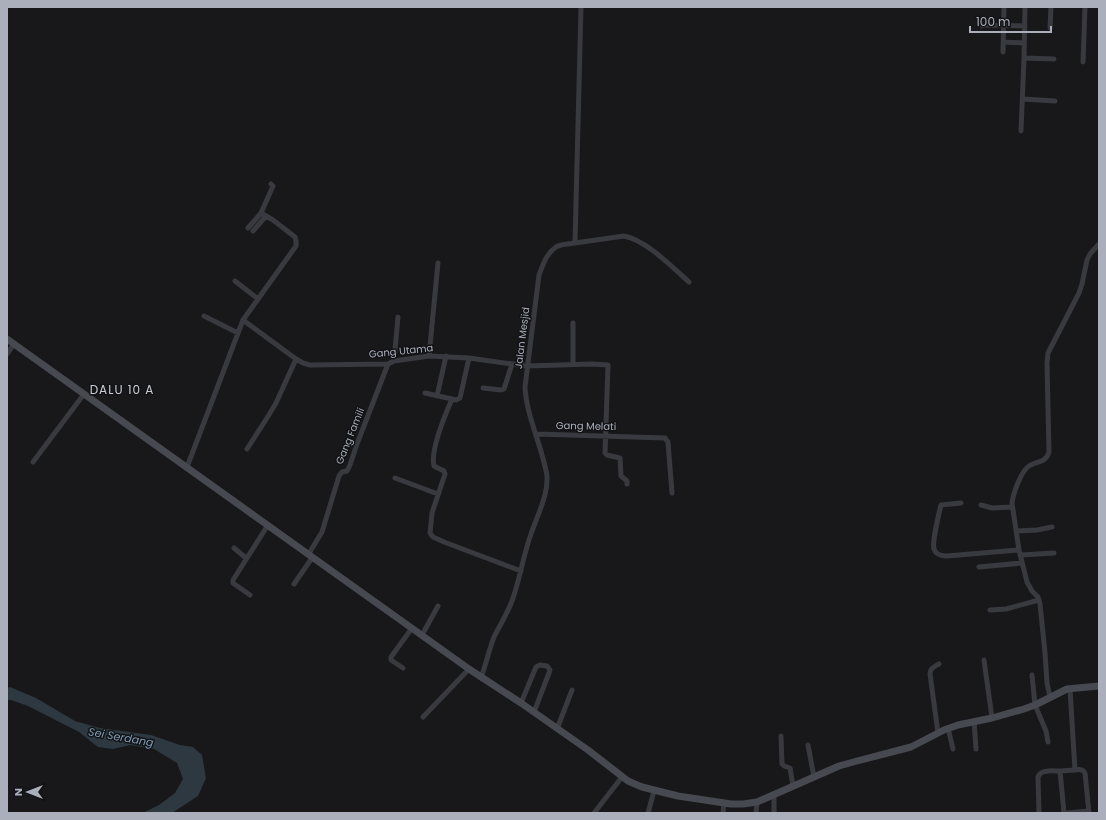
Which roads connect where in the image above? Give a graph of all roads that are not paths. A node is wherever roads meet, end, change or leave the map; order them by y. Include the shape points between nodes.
1 (581, 7) edge
2 (1004, 7) edge
3 (1025, 7) edge
4 (1051, 7) edge
5 (1085, 7) edge
6 (981, 25) dead end
7 (1003, 26) junction
8 (1025, 26) junction
9 (1050, 28) dead end
10 (1003, 42) junction
11 (1024, 43) junction
12 (1003, 52) dead end
13 (1024, 58) junction
14 (1054, 59) dead end
15 (1083, 62) dead end
16 (1023, 99) junction
17 (1055, 101) dead end
18 (1021, 131) dead end
19 (271, 184) dead end
20 (263, 214) junction
21 (248, 228) dead end
22 (253, 231) dead end
23 (575, 243) junction
24 (1099, 244) edge
25 (438, 263) dead end
26 (235, 280) dead end
27 (689, 282) dead end
28 (258, 299) junction
29 (204, 316) dead end
30 (398, 317) dead end
31 (243, 320) junction
32 (573, 323) dead end
33 (238, 333) junction
34 (7, 339) edge
35 (14, 344) junction
36 (7, 354) edge
37 (429, 356) junction
38 (446, 356) junction
39 (469, 358) junction
40 (296, 360) junction
41 (394, 361) junction
42 (388, 364) junction
43 (512, 364) junction
44 (573, 364) junction
45 (527, 366) junction
46 (483, 388) dead end
47 (425, 393) dead end
48 (84, 394) junction
49 (437, 396) junction
50 (452, 399) junction
51 (536, 434) junction
52 (605, 436) junction
53 (247, 449) dead end
54 (33, 462) dead end
55 (187, 467) junction
56 (395, 478) dead end
57 (627, 484) dead end
58 (672, 493) dead end
59 (438, 494) junction
60 (961, 503) dead end
61 (981, 505) dead end
62 (1012, 507) junction
63 (268, 525) junction
64 (1052, 527) dead end
65 (1016, 531) junction
66 (234, 548) dead end
67 (1020, 552) junction
68 (1054, 553) dead end
69 (310, 556) junction
70 (246, 558) junction
71 (1022, 563) junction
72 (979, 567) dead end
73 (521, 571) junction
74 (294, 584) dead end
75 (250, 595) dead end
76 (1039, 600) junction
77 (438, 606) dead end
78 (990, 610) dead end
79 (412, 628) junction
80 (422, 636) junction
81 (984, 660) dead end
82 (939, 664) dead end
83 (403, 668) dead end
84 (469, 669) junction
85 (1032, 675) dead end
86 (482, 678) junction
87 (1099, 686) edge
88 (1070, 689) junction
89 (572, 690) dead end
90 (1050, 697) junction
91 (521, 703) junction
92 (1035, 705) junction
93 (534, 712) junction
94 (423, 717) dead end
95 (992, 718) junction
96 (974, 721) junction
97 (948, 728) junction
98 (557, 729) junction
99 (938, 733) junction
100 (780, 736) dead end
101 (1048, 742) dead end
102 (808, 745) dead end
103 (953, 749) dead end
104 (976, 749) dead end
105 (1075, 770) junction
106 (1060, 771) junction
107 (622, 777) junction
108 (814, 777) junction
109 (793, 786) junction
110 (654, 790) junction
111 (774, 796) junction
112 (757, 802) junction
113 (724, 803) junction
114 (1089, 812) edge
115 (594, 813) edge
116 (648, 813) edge
117 (723, 813) edge
118 (756, 813) edge
119 (774, 813) edge
120 (1040, 813) edge
121 (1066, 813) edge

1 - 23 street
2 - 7 street
3 - 8 street
4 - 9 street
5 - 15 street
6 - 7 street
7 - 8 street
7 - 10 street
8 - 11 street
10 - 11 street
10 - 12 street
11 - 13 street
13 - 14 street
13 - 16 street
16 - 17 street
16 - 18 street
19 - 20 street via 273,186
20 - 21 street
20 - 22 street
20 - 28 street via 295,237 296,243
23 - 27 street, Jalan Mesjid via 624,236 637,240
23 - 45 street, Jalan Mesjid via 557,247 542,267
24 - 62 street via 1088,257 1079,293 1048,353 1048,457 1029,466 1024,472 1013,496
25 - 37 street
26 - 28 street
28 - 31 street
29 - 33 street
30 - 41 street
31 - 33 street
31 - 40 street, Gang Utama
32 - 44 street
33 - 55 street
34 - 35 street
35 - 36 street
35 - 48 street
37 - 38 street, Gang Utama
37 - 41 street, Gang Utama
38 - 39 street, Gang Utama
38 - 49 street
39 - 43 street, Gang Utama
39 - 50 street via 460,398
40 - 42 street, Gang Utama via 315,366
40 - 53 street via 276,403
41 - 42 street, Gang Utama
42 - 69 street, Gang Famili via 350,465 339,476 322,532
43 - 45 street, Gang Utama
43 - 46 street via 504,389
44 - 45 street, Gang Utama
44 - 52 street, Gang Utama via 608,365
45 - 51 street, Jalan Mesjid via 525,399
47 - 49 street
48 - 54 street
48 - 55 street
49 - 50 street
50 - 59 street via 439,432 434,458 434,466 445,472
51 - 52 street, Gang Melati
51 - 73 street, Jalan Mesjid via 547,482
52 - 57 street via 605,454 620,458 621,476
52 - 58 street, Gang Melati via 667,439
55 - 63 street
56 - 59 street
59 - 73 street via 431,522 431,535
60 - 67 street via 941,505 933,546 939,555
61 - 62 street via 992,508
62 - 65 street
63 - 69 street
63 - 70 street
64 - 65 street
65 - 67 street
66 - 70 street
67 - 68 street
67 - 71 street
69 - 74 street, Gang Famili
69 - 79 street
70 - 75 street via 232,581
71 - 72 street
71 - 76 street via 1028,582
73 - 86 street, Jalan Mesjid via 511,604 494,637
76 - 78 street via 1006,609
76 - 90 street
77 - 80 street
79 - 80 street
79 - 83 street via 391,657 391,660
80 - 84 street
81 - 95 street
82 - 99 street via 930,670
84 - 86 street
84 - 94 street
85 - 92 street
86 - 91 street
87 - 88 street
88 - 90 street
88 - 105 street
89 - 98 street
90 - 92 street
91 - 93 street
91 - 93 street via 536,667 547,666 550,670
92 - 95 street
92 - 101 street
93 - 98 street
95 - 96 street
96 - 97 street
96 - 104 street
97 - 99 street
97 - 103 street
98 - 107 street
99 - 108 street via 911,747 848,763
100 - 109 street via 782,764 790,768
102 - 108 street
105 - 106 street
105 - 114 street via 1081,769 1086,773
106 - 120 street via 1038,774
106 - 121 street
107 - 110 street via 636,785
107 - 115 street
108 - 109 street
109 - 111 street
110 - 113 street
110 - 116 street
111 - 112 street
111 - 119 street
112 - 113 street
112 - 118 street
113 - 117 street
114 - 121 street

